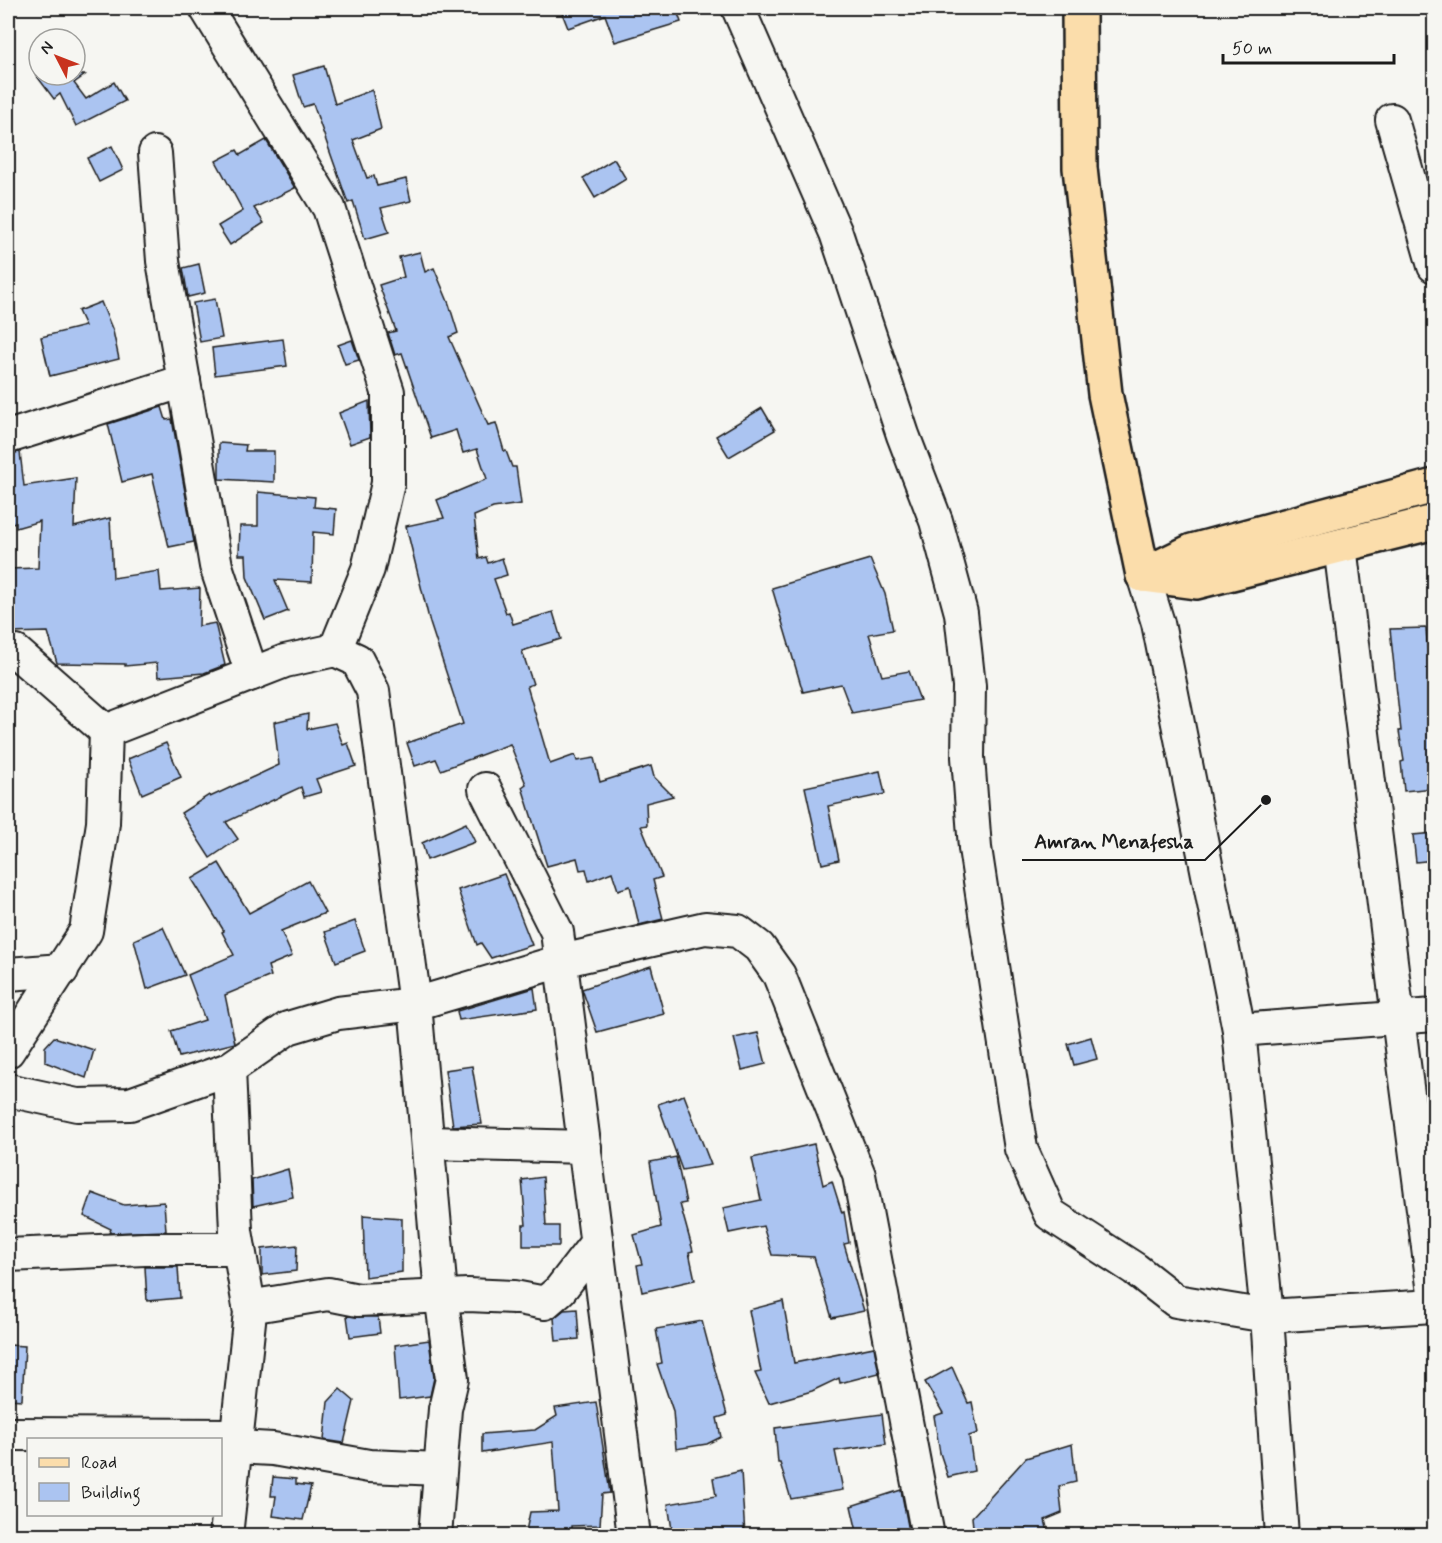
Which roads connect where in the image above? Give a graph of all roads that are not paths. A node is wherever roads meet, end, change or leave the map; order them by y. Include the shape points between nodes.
1 (206, 8) edge
2 (738, 8) edge
3 (1079, 8) edge
4 (1392, 120) dead end
5 (155, 153) dead end
6 (1434, 266) edge
7 (184, 381) junction
8 (8, 437) edge
9 (1434, 486) edge
10 (1434, 522) edge
11 (1340, 546) junction
12 (1143, 575) junction
13 (335, 650) junction
14 (8, 652) edge
15 (252, 674) junction
16 (106, 730) junction
17 (485, 789) dead end
18 (561, 961) junction
19 (62, 969) junction
20 (8, 974) edge
21 (415, 1004) junction
22 (1434, 1015) edge
23 (1398, 1018) junction
24 (1239, 1030) junction
25 (8, 1051) edge
26 (229, 1069) junction
27 (8, 1090) edge
28 (428, 1143) junction
29 (585, 1147) junction
30 (597, 1242) junction
31 (239, 1249) junction
32 (8, 1255) edge
33 (1434, 1293) edge
34 (441, 1294) junction
35 (1434, 1306) edge
36 (249, 1307) junction
37 (1267, 1316) junction
38 (8, 1434) edge
39 (138, 1438) edge
40 (222, 1441) edge
41 (236, 1441) junction
42 (439, 1469) junction
43 (226, 1536) edge
44 (435, 1536) edge
45 (634, 1536) edge
46 (928, 1536) edge
47 (1282, 1536) edge

1 - 13 street via 329,208 388,392 388,483 368,569
2 - 37 street via 836,233 936,521 960,613 969,686 968,757 975,848 1021,1149 1050,1214 1135,1269 1176,1301
3 - 12 main road via 1080,168 1105,394
4 - 6 street
5 - 7 street via 163,261
7 - 8 street
7 - 15 street via 216,566
9 - 12 main road via 1192,552
10 - 11 main road
11 - 12 main road via 1196,582
11 - 23 street
12 - 24 street via 1158,623
13 - 15 street via 285,661
13 - 21 street via 357,660 373,691
14 - 16 street via 16,652
15 - 16 street
16 - 19 street via 104,824 86,931
17 - 18 street via 557,932
18 - 21 street
18 - 29 street
18 - 46 street via 705,928 738,931 759,947 779,975 859,1174
19 - 20 street
19 - 25 street
21 - 26 street via 339,1013 288,1028
21 - 28 street
22 - 23 street
23 - 24 street
23 - 33 street
24 - 37 street
26 - 27 street via 130,1104 77,1105
26 - 31 street
28 - 29 street
28 - 34 street
29 - 30 street
30 - 34 street via 560,1290 544,1303 514,1297
30 - 45 street
31 - 32 street
31 - 36 street
34 - 36 street via 358,1300 328,1294
34 - 42 street via 453,1379 445,1408
35 - 37 street
36 - 41 street
37 - 47 street
38 - 39 street
40 - 41 street
41 - 42 street via 369,1466
41 - 43 street
42 - 44 street

